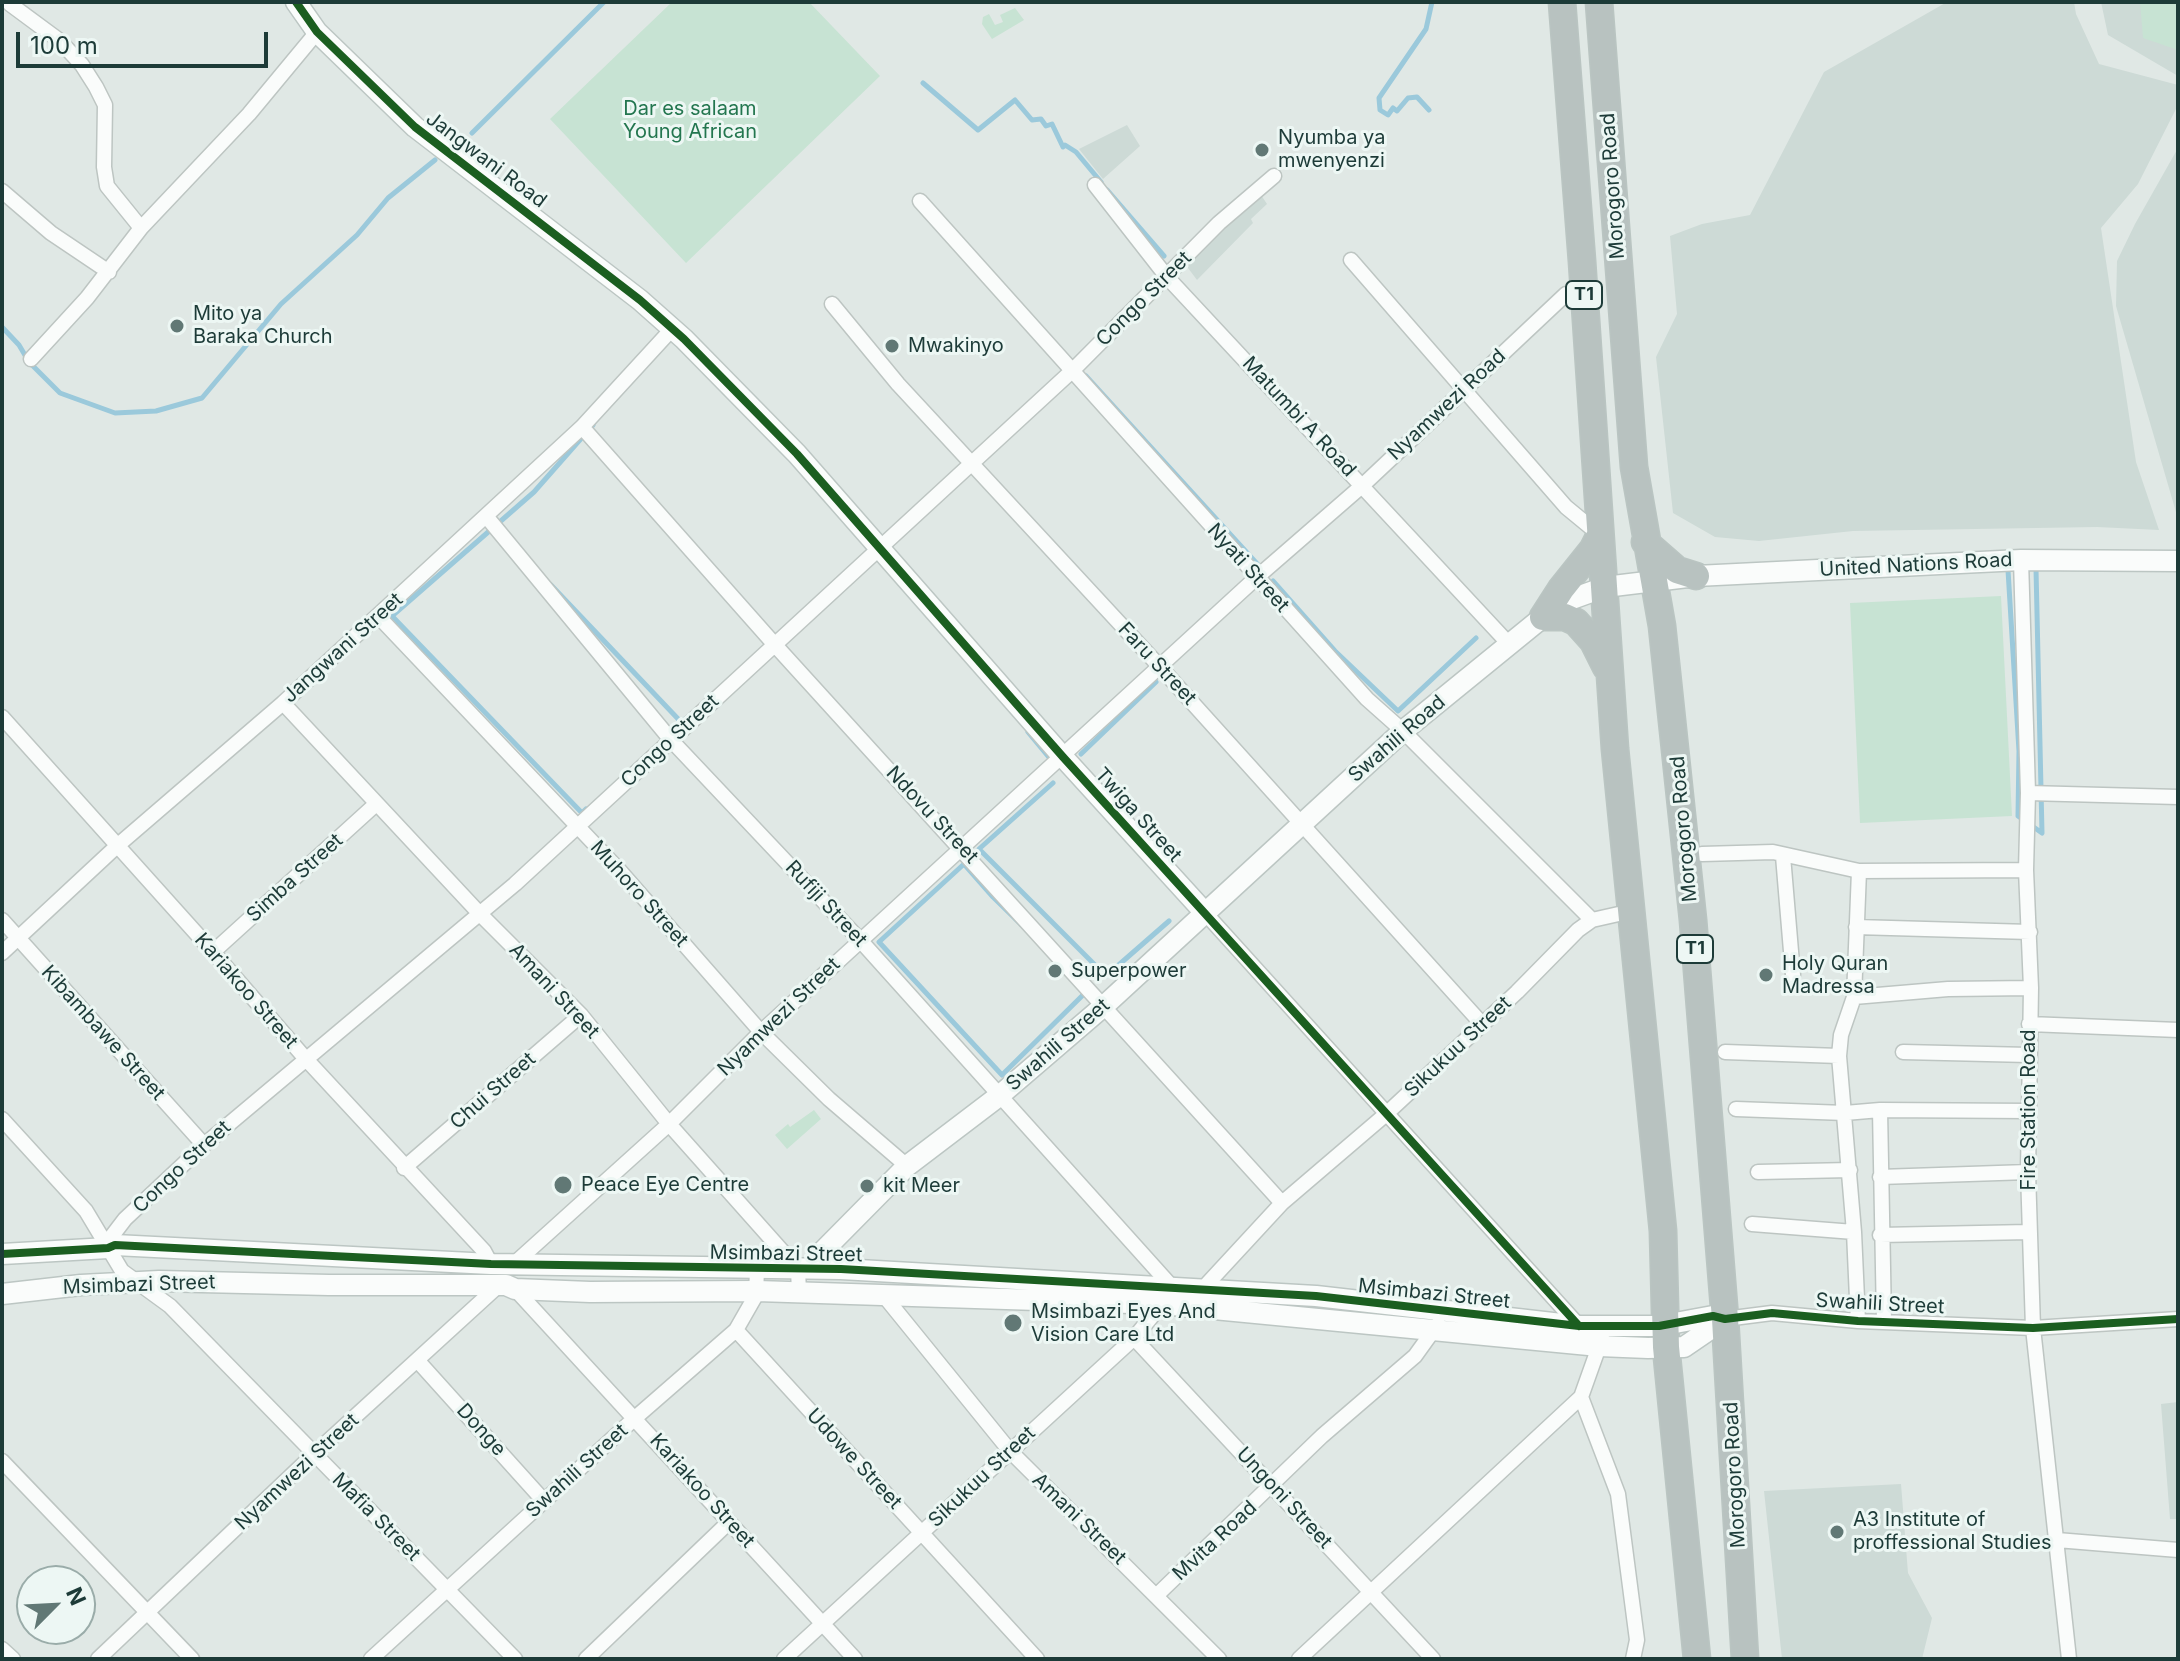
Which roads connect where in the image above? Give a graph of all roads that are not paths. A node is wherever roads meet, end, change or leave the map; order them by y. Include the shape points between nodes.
1 (296, 2) edge
2 (1562, 2) edge
3 (1599, 2) edge
4 (8, 8) edge
5 (317, 32) junction
6 (1274, 176) dead end
7 (1095, 185) dead end
8 (2, 191) edge
9 (920, 201) dead end
10 (141, 228) junction
11 (1351, 260) dead end
12 (109, 272) junction
13 (1167, 277) junction
14 (1566, 294) dead end
15 (832, 304) dead end
16 (672, 329) junction
17 (31, 359) dead end
18 (1073, 370) junction
19 (1464, 388) junction
20 (582, 427) junction
21 (972, 461) junction
22 (1363, 485) junction
23 (486, 516) junction
24 (1600, 535) junction
25 (1645, 542) junction
26 (879, 548) junction
27 (2021, 560) junction
28 (2178, 561) edge
29 (1696, 576) junction
30 (1256, 578) junction
31 (1654, 581) junction
32 (1605, 587) junction
33 (378, 616) junction
34 (1543, 617) junction
35 (1662, 626) junction
36 (1509, 644) junction
37 (775, 645) junction
38 (1161, 668) junction
39 (1611, 678) junction
40 (283, 703) junction
41 (2, 717) edge
42 (1403, 731) junction
43 (671, 740) junction
44 (1063, 757) junction
45 (2028, 793) junction
46 (2178, 797) edge
47 (376, 804) junction
48 (1302, 825) junction
49 (578, 826) junction
50 (117, 846) junction
51 (962, 847) junction
52 (1702, 854) dead end
53 (1783, 856) junction
54 (2026, 870) junction
55 (1859, 871) junction
56 (1632, 911) junction
57 (480, 914) junction
58 (1206, 914) junction
59 (2, 920) edge
60 (1592, 920) junction
61 (1856, 927) junction
62 (2030, 932) junction
63 (18, 938) junction
64 (860, 940) junction
65 (213, 952) junction
66 (2, 953) edge
67 (1793, 975) dead end
68 (2031, 988) junction
69 (1854, 997) junction
70 (1105, 1005) junction
71 (581, 1015) junction
72 (1482, 1024) junction
73 (2029, 1024) junction
74 (2178, 1030) edge
75 (761, 1032) junction
76 (1725, 1052) dead end
77 (1903, 1052) dead end
78 (2029, 1055) junction
79 (1839, 1056) junction
80 (305, 1058) junction
81 (999, 1096) junction
82 (1736, 1109) dead end
83 (1880, 1110) junction
84 (2029, 1111) junction
85 (1845, 1113) junction
86 (1385, 1115) junction
87 (2, 1119) edge
88 (669, 1124) junction
89 (204, 1145) junction
90 (907, 1166) junction
91 (404, 1168) junction
92 (1850, 1170) junction
93 (1758, 1172) dead end
94 (2028, 1172) junction
95 (1880, 1177) junction
96 (1282, 1203) junction
97 (1752, 1224) dead end
98 (1854, 1232) junction
99 (2029, 1232) junction
100 (1880, 1235) junction
101 (112, 1246) junction
102 (2, 1254) edge
103 (515, 1263) junction
104 (491, 1264) junction
105 (757, 1269) junction
106 (798, 1269) junction
107 (841, 1269) junction
108 (136, 1283) junction
109 (507, 1287) junction
110 (757, 1291) junction
111 (799, 1293) junction
112 (2, 1294) edge
113 (1167, 1296) junction
114 (885, 1297) junction
115 (1202, 1299) junction
116 (1446, 1311) junction
117 (1725, 1319) junction
118 (2178, 1319) edge
119 (1858, 1321) junction
120 (1884, 1321) junction
121 (1579, 1326) junction
122 (2033, 1328) junction
123 (736, 1330) junction
124 (1434, 1330) junction
125 (1601, 1336) junction
126 (1665, 1336) junction
127 (1134, 1338) junction
128 (417, 1360) junction
129 (1581, 1397) junction
130 (635, 1418) junction
131 (1010, 1451) junction
132 (314, 1454) junction
133 (2, 1461) edge
134 (1273, 1486) junction
135 (544, 1501) junction
136 (729, 1522) junction
137 (922, 1532) junction
138 (2057, 1540) junction
139 (2178, 1550) edge
140 (447, 1590) junction
141 (1373, 1592) junction
142 (1157, 1595) junction
143 (148, 1614) junction
144 (823, 1623) junction
145 (2, 1649) edge
146 (13, 1659) edge
147 (98, 1659) edge
148 (192, 1659) edge
149 (371, 1659) edge
150 (515, 1659) edge
151 (586, 1659) edge
152 (784, 1659) edge
153 (855, 1659) edge
154 (1037, 1659) edge
155 (1219, 1659) edge
156 (1299, 1659) edge
157 (1433, 1659) edge
158 (1633, 1659) edge
159 (1697, 1659) edge
160 (1745, 1659) edge
161 (2069, 1659) edge

1 - 5 street, Jangwani Road
2 - 24 highway, Morogoro Road / T1
3 - 25 highway, Morogoro Road / T1 via 1634,467
4 - 10 street via 60,41 96,87 105,105 107,186
5 - 10 street via 249,114
5 - 16 street, Jangwani Road via 415,127
6 - 13 street, Congo Street
7 - 13 street, Matumbi A Road
8 - 12 street
9 - 18 street, Nyati Street
10 - 12 street
11 - 19 street
12 - 17 street
13 - 18 street, Congo Street
13 - 22 street, Matumbi A Road
14 - 19 street, Nyamwezi Road
15 - 21 street, Faru Street
16 - 20 street, Jangwani Street
16 - 26 street, Twiga Street via 797,454
18 - 21 street, Congo Street
18 - 30 street, Nyati Street
19 - 22 street, Nyamwezi Road
19 - 24 street via 1566,507
20 - 23 street, Jangwani Street
20 - 37 street, Ndovu Street
21 - 26 street, Congo Street
21 - 38 street, Faru Street
22 - 30 street, Nyamwezi Road
22 - 36 street, Matumbi A Road
23 - 33 street, Jangwani Street
23 - 43 street, Rufiji Street
24 - 32 highway, Morogoro Road / T1
24 - 34 highway
25 - 29 highway via 1677,570
25 - 31 highway, Morogoro Road / T1
26 - 37 street, Congo Street
26 - 44 street, Twiga Street
27 - 28 street, United Nations Road
27 - 29 street, United Nations Road
27 - 45 street, Fire Station Road
29 - 31 street, United Nations Road
29 - 35 highway via 1668,607
30 - 38 street, Nyamwezi Street
30 - 42 street, Nyati Street
31 - 32 street, United Nations Road
31 - 35 highway, Morogoro Road / T1
32 - 34 street, Swahili Road
32 - 39 highway, Morogoro Road / T1
33 - 40 street, Jangwani Street
33 - 49 street, Muhoro Street
34 - 36 street, Swahili Road
34 - 39 highway via 1576,622 1593,641
35 - 117 highway, Morogoro Road / T1
36 - 42 street, Swahili Road
37 - 43 street, Congo Street
37 - 51 street, Ndovu Street
38 - 44 street, Nyamwezi Street
38 - 48 street, Faru Street
39 - 56 highway, Morogoro Road / T1
40 - 47 street, Amani Street
40 - 50 street, Jangwani Street
41 - 50 street, Kariakoo Street
42 - 48 street, Swahili Road
42 - 60 street, Nyati Street
43 - 49 street, Congo Street
43 - 64 street, Rufiji Street
44 - 51 street, Nyamwezi Street
44 - 58 street, Twiga Street
45 - 46 street
45 - 54 street, Fire Station Road
47 - 57 street, Amani Street
47 - 65 street, Simba Street
48 - 58 street, Swahili Road
48 - 72 street, Faru Street
49 - 57 street, Congo Street
49 - 75 street, Muhoro Street
50 - 63 street, Jangwani Street
50 - 65 street, Kariakoo Street
51 - 64 street, Nyamwezi Street
51 - 70 street, Ndovu Street
52 - 53 street
53 - 55 street
53 - 67 street
54 - 55 street
54 - 62 street, Fire Station Road
55 - 61 street
56 - 60 street, Sikukuu Street
56 - 126 highway, Morogoro Road / T1 via 1663,1231
57 - 71 street, Amani Street
57 - 80 street, Congo Street
58 - 70 street, Swahili Street
58 - 86 street, Twiga Street
59 - 63 street, Kibambawe Street
60 - 72 street, Sikukuu Street
61 - 62 street
61 - 69 street
62 - 68 street, Fire Station Road
63 - 66 street, Jangwani Street
63 - 89 street, Kibambawe Street
64 - 75 street, Nyamwezi Street
64 - 81 street, Rufiji Street
65 - 80 street, Kariakoo Street
68 - 69 street
68 - 73 street, Fire Station Road
69 - 79 street
70 - 81 street, Swahili Street
70 - 96 street, Ndovu Street
71 - 88 street, Amani Street
71 - 91 street, Chui Street
72 - 86 street, Sikukuu Street
73 - 74 street
73 - 78 street, Fire Station Road
75 - 88 street, Nyamwezi Street
75 - 90 street, Muhoro Street
76 - 79 street
77 - 78 street
78 - 84 street, Fire Station Road
79 - 85 street
80 - 89 street, Congo Street
80 - 91 street, Kariakoo Street
81 - 90 street, Swahili Street
81 - 113 street, Rufiji Street
82 - 85 street
83 - 84 street
83 - 85 street
83 - 95 street
84 - 94 street, Fire Station Road
85 - 92 street
86 - 96 street, Sikukuu Street
86 - 121 street, Twiga Street
87 - 101 street
88 - 103 street, Nyamwezi Street
88 - 106 street, Amani Street
89 - 101 street, Congo Street via 125,1219 112,1236
90 - 107 street, Swahili Street via 821,1253
91 - 104 street, Kariakoo Street
92 - 93 street
92 - 98 street
94 - 95 street
94 - 99 street, Fire Station Road
95 - 100 street
96 - 115 street, Sikukuu Street
97 - 98 street
98 - 119 street
99 - 100 street
99 - 122 street, Fire Station Road
100 - 120 street
101 - 102 street, Msimbazi Street
101 - 104 street, Msimbazi Street
101 - 108 street, Mafia Street via 122,1271
103 - 104 street, Msimbazi Street
103 - 105 street, Msimbazi Street
105 - 106 street, Msimbazi Street
105 - 110 street, Swahili Street
106 - 107 street, Msimbazi Street
106 - 111 street
107 - 113 street, Msimbazi Street
108 - 109 street, Msimbazi Street
108 - 112 street, Msimbazi Street
108 - 132 street, Mafia Street via 170,1306
109 - 110 street, Msimbazi Street
109 - 128 street, Nyamwezi Street
109 - 130 street, Kariakoo Street
110 - 111 street, Msimbazi Street
110 - 123 street, Swahili Street
111 - 114 street, Msimbazi Street
113 - 114 street, Msimbazi Street
113 - 115 street, Msimbazi Street
113 - 127 street, Sikukuu Street
114 - 131 street, Amani Street
115 - 116 street, Msimbazi Street via 1316,1296
115 - 124 street, Msimbazi Street
116 - 121 street, Msimbazi Street
116 - 124 street, Mvita Road
117 - 119 street, Swahili Street via 1772,1313
117 - 126 street, Msimbazi Street via 1684,1347
117 - 160 highway, Morogoro Road / T1
118 - 122 street, Swahili Street
119 - 120 street, Swahili Street
120 - 122 street, Swahili Street
121 - 125 street, Msimbazi Street
122 - 138 street, Fire Station Road
123 - 130 street, Swahili Street
123 - 137 street, Udowe Street
124 - 125 street, Msimbazi Street
124 - 134 street, Mvita Road via 1415,1356
125 - 126 street, Msimbazi Street
125 - 129 street
126 - 159 highway, Morogoro Road / T1
127 - 131 street, Sikukuu Street
127 - 134 street, Ungoni Street
128 - 132 street, Nyamwezi Street
128 - 135 street, Donge
129 - 141 street
129 - 158 street via 1618,1494 1637,1640
130 - 135 street, Swahili Street
130 - 136 street, Kariakoo Street
131 - 137 street, Sikukuu Street
131 - 142 street, Amani Street
132 - 140 street, Mafia Street
132 - 143 street, Nyamwezi Street
133 - 143 street
134 - 141 street, Ungoni Street
134 - 142 street, Mvita Road
135 - 140 street, Swahili Street
136 - 144 street, Kariakoo Street
136 - 151 street
137 - 144 street, Sikukuu Street
137 - 154 street, Udowe Street
138 - 139 street
138 - 161 street, Fire Station Road
140 - 149 street, Swahili Street
140 - 150 street, Mafia Street
141 - 156 street
141 - 157 street, Ungoni Street
142 - 155 street, Amani Street
143 - 147 street, Nyamwezi Street
143 - 148 street
144 - 152 street, Sikukuu Street
144 - 153 street, Kariakoo Street
145 - 146 street

